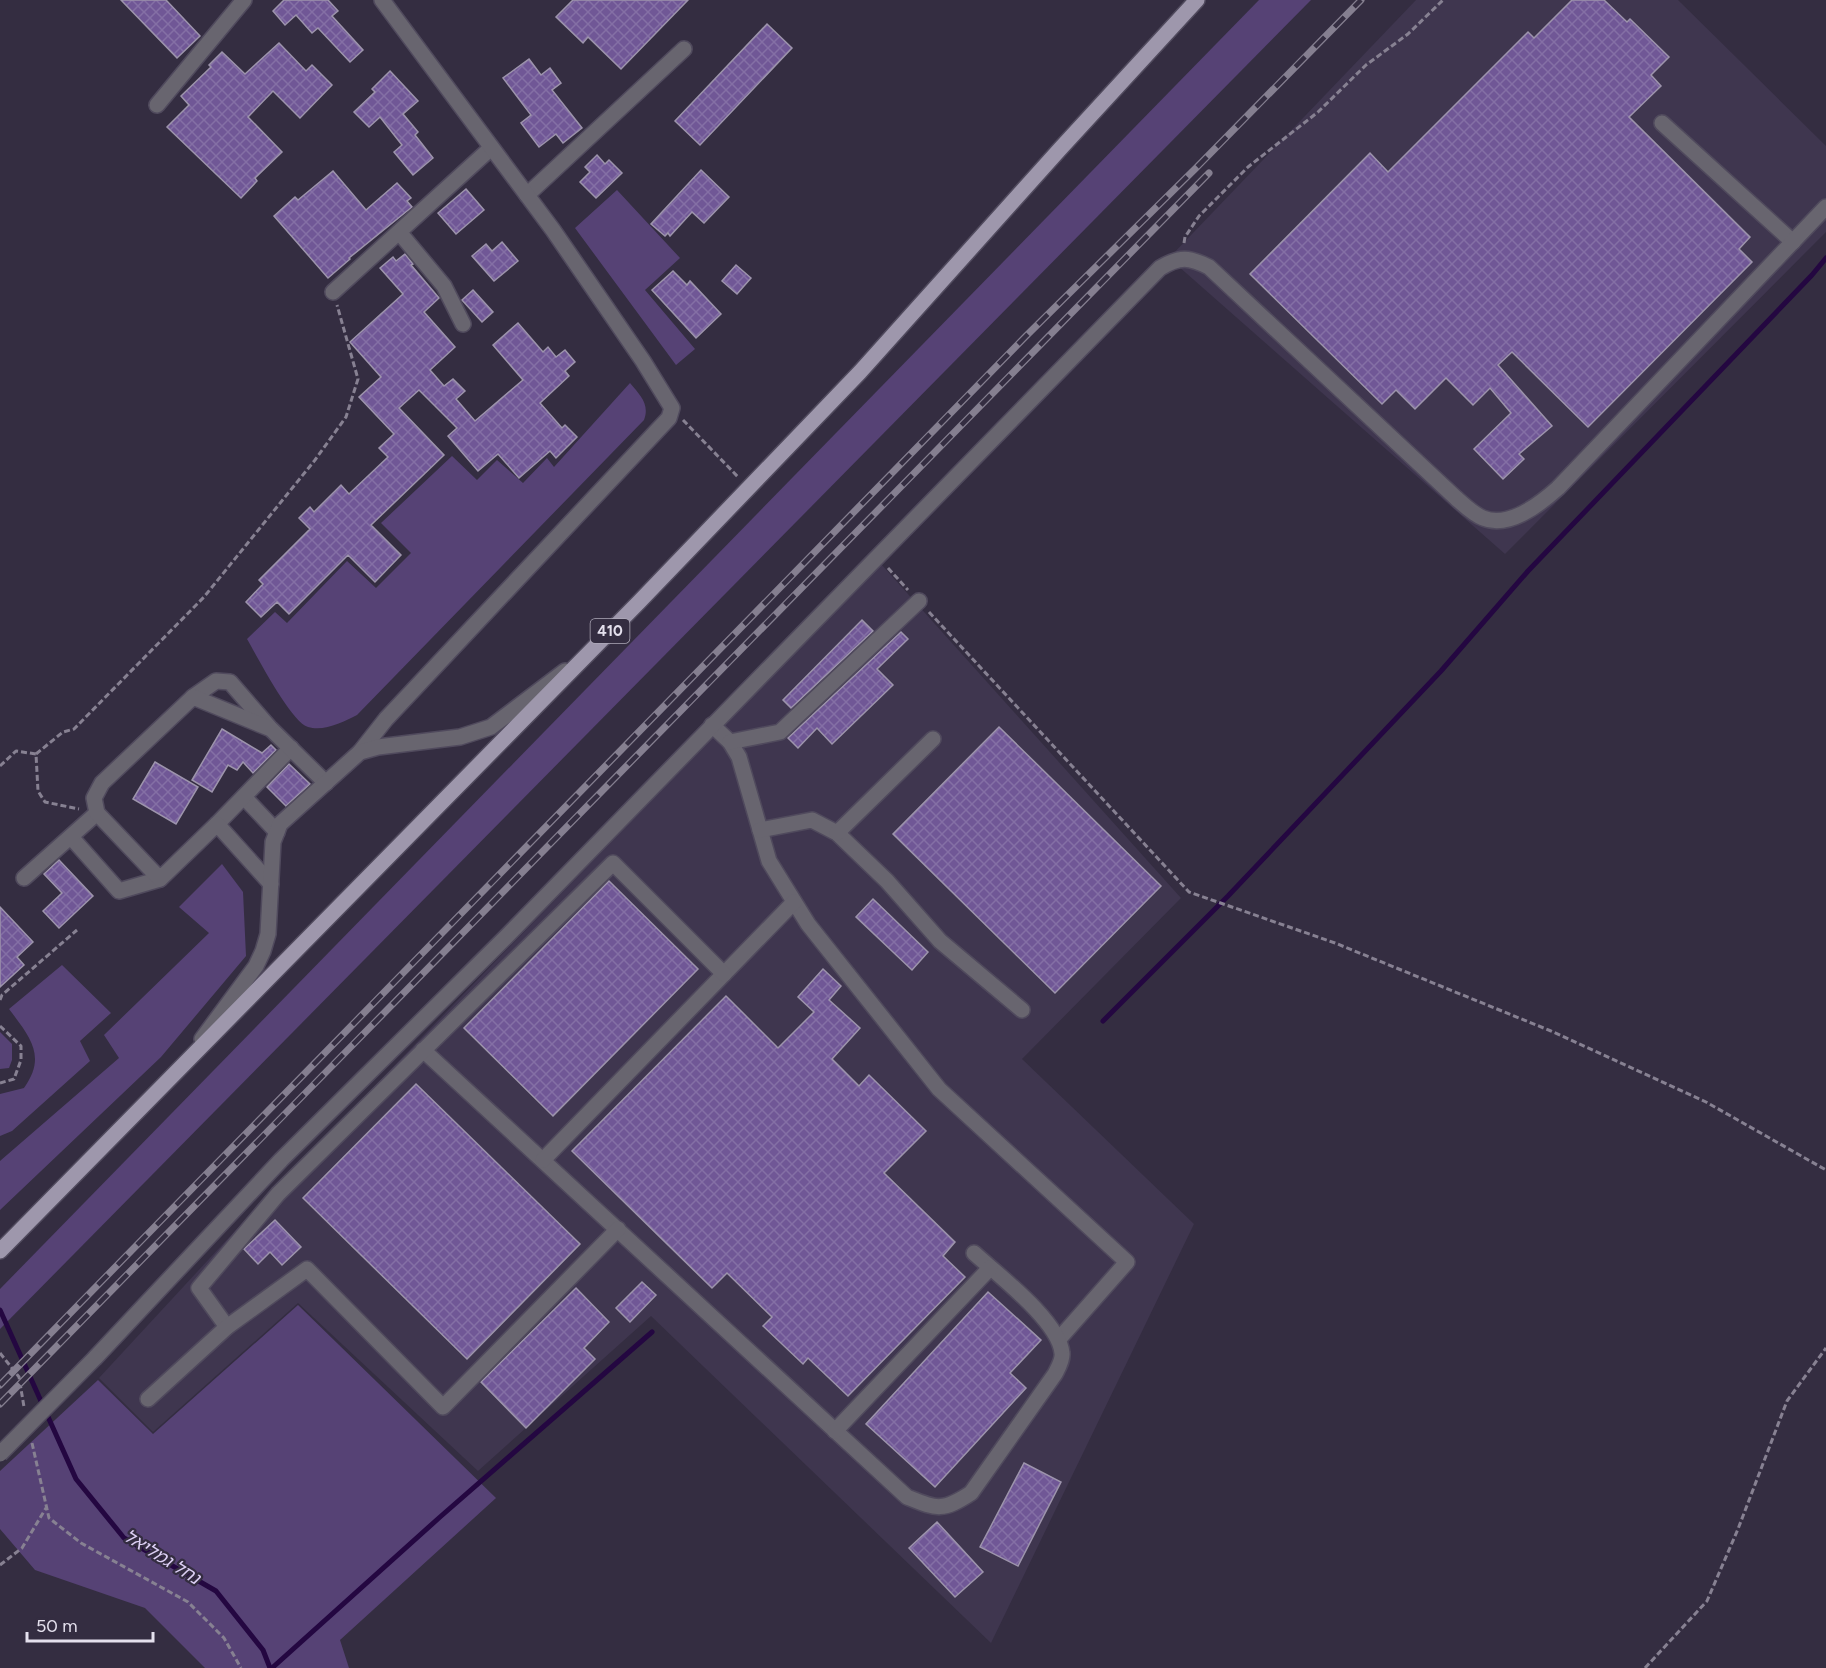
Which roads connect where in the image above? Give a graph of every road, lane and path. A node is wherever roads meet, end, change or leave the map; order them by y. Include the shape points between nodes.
1 (244, 0) edge
2 (382, 0) edge
3 (1197, 0) edge
4 (1443, 0) edge
5 (684, 48) dead end
6 (157, 105) dead end
7 (1662, 123) dead end
8 (491, 148) junction
9 (527, 195) junction
10 (1826, 207) edge
11 (399, 232) junction
12 (1793, 242) junction
13 (1180, 259) junction
14 (333, 292) joint
15 (463, 324) dead end
16 (672, 408) junction
17 (749, 488) junction
18 (877, 556) junction
19 (919, 601) junction
20 (591, 651) junction
21 (193, 697) junction
22 (712, 725) junction
23 (271, 729) junction
24 (933, 740) dead end
25 (730, 742) junction
26 (291, 748) junction
27 (360, 752) junction
28 (36, 754) junction
29 (0, 766) edge
30 (326, 783) junction
31 (244, 796) junction
32 (97, 813) junction
33 (217, 825) junction
34 (760, 830) junction
35 (277, 832) junction
36 (837, 833) junction
37 (70, 837) junction
38 (24, 878) dead end
39 (160, 879) junction
40 (271, 884) junction
41 (794, 902) junction
42 (77, 930) dead end
43 (724, 974) junction
44 (0, 1000) edge
45 (1022, 1010) dead end
46 (0, 1026) edge
47 (423, 1050) junction
48 (179, 1070) junction
49 (0, 1083) edge
50 (543, 1160) junction
51 (1826, 1170) edge
52 (618, 1229) junction
53 (3, 1248) edge
54 (974, 1253) dead end
55 (990, 1268) junction
56 (227, 1327) junction
57 (1059, 1339) junction
58 (1826, 1348) edge
59 (0, 1353) edge
60 (148, 1399) dead end
61 (25, 1410) dead end
62 (835, 1431) junction
63 (32, 1442) dead end
64 (0, 1454) edge
65 (46, 1508) junction
66 (0, 1564) edge
67 (241, 1668) edge
68 (1645, 1668) edge

1 - 6 street
2 - 8 street
3 - 17 main road, 410 via 860,372
4 - 13 path via 1318,112 1248,167 1199,216 1185,237
5 - 9 street
7 - 12 street
8 - 9 street
8 - 11 street
9 - 16 street
10 - 12 street
11 - 14 street
11 - 15 street via 444,286
12 - 13 street via 1558,488 1522,513 1494,520 1483,518 1456,498 1209,267
13 - 18 street via 1160,268
14 - 28 path via 358,379 346,417 204,597 74,729 63,732
16 - 17 path
16 - 27 street via 669,418 386,719
17 - 20 main road, 410
18 - 19 path
18 - 22 street
19 - 25 street via 780,732
19 - 51 path via 1189,892 1335,943 1551,1031 1706,1102
20 - 27 street via 491,727 460,737
20 - 48 main road, 410
21 - 23 street
21 - 23 street via 216,681 230,682
21 - 32 street via 102,783 94,798
22 - 25 street
22 - 64 street, bridge via 281,1160
23 - 26 street
24 - 36 street
25 - 34 street via 739,757
26 - 30 street
26 - 31 street
27 - 30 street
28 - 29 path via 16,751
28 - 32 path via 38,791 45,802
30 - 35 street
31 - 33 street
31 - 35 street
32 - 37 street
32 - 39 street
33 - 39 street
33 - 40 street
34 - 36 street via 812,820
34 - 41 street via 770,861
35 - 40 street
36 - 45 street via 887,881 940,941
37 - 38 street
37 - 39 street via 120,891
40 - 48 street via 268,934 256,966
41 - 43 street
41 - 57 street via 939,1089 1127,1262
42 - 44 path
43 - 47 street via 613,863
43 - 50 street
46 - 49 path via 21,1046 21,1060 14,1079
47 - 50 street
47 - 56 street via 278,1194 200,1288
48 - 53 main road, 410
50 - 52 street
52 - 56 street via 443,1407 307,1269
52 - 62 street
54 - 55 street
55 - 57 street via 1038,1312
55 - 62 street
56 - 60 street
57 - 62 street via 1063,1355 1055,1374 970,1493 951,1506 932,1507 906,1497
58 - 68 path via 1787,1401 1707,1601
59 - 61 path via 19,1377
63 - 65 path
65 - 66 path via 22,1548
65 - 67 path via 49,1518 81,1543 188,1602 224,1638

